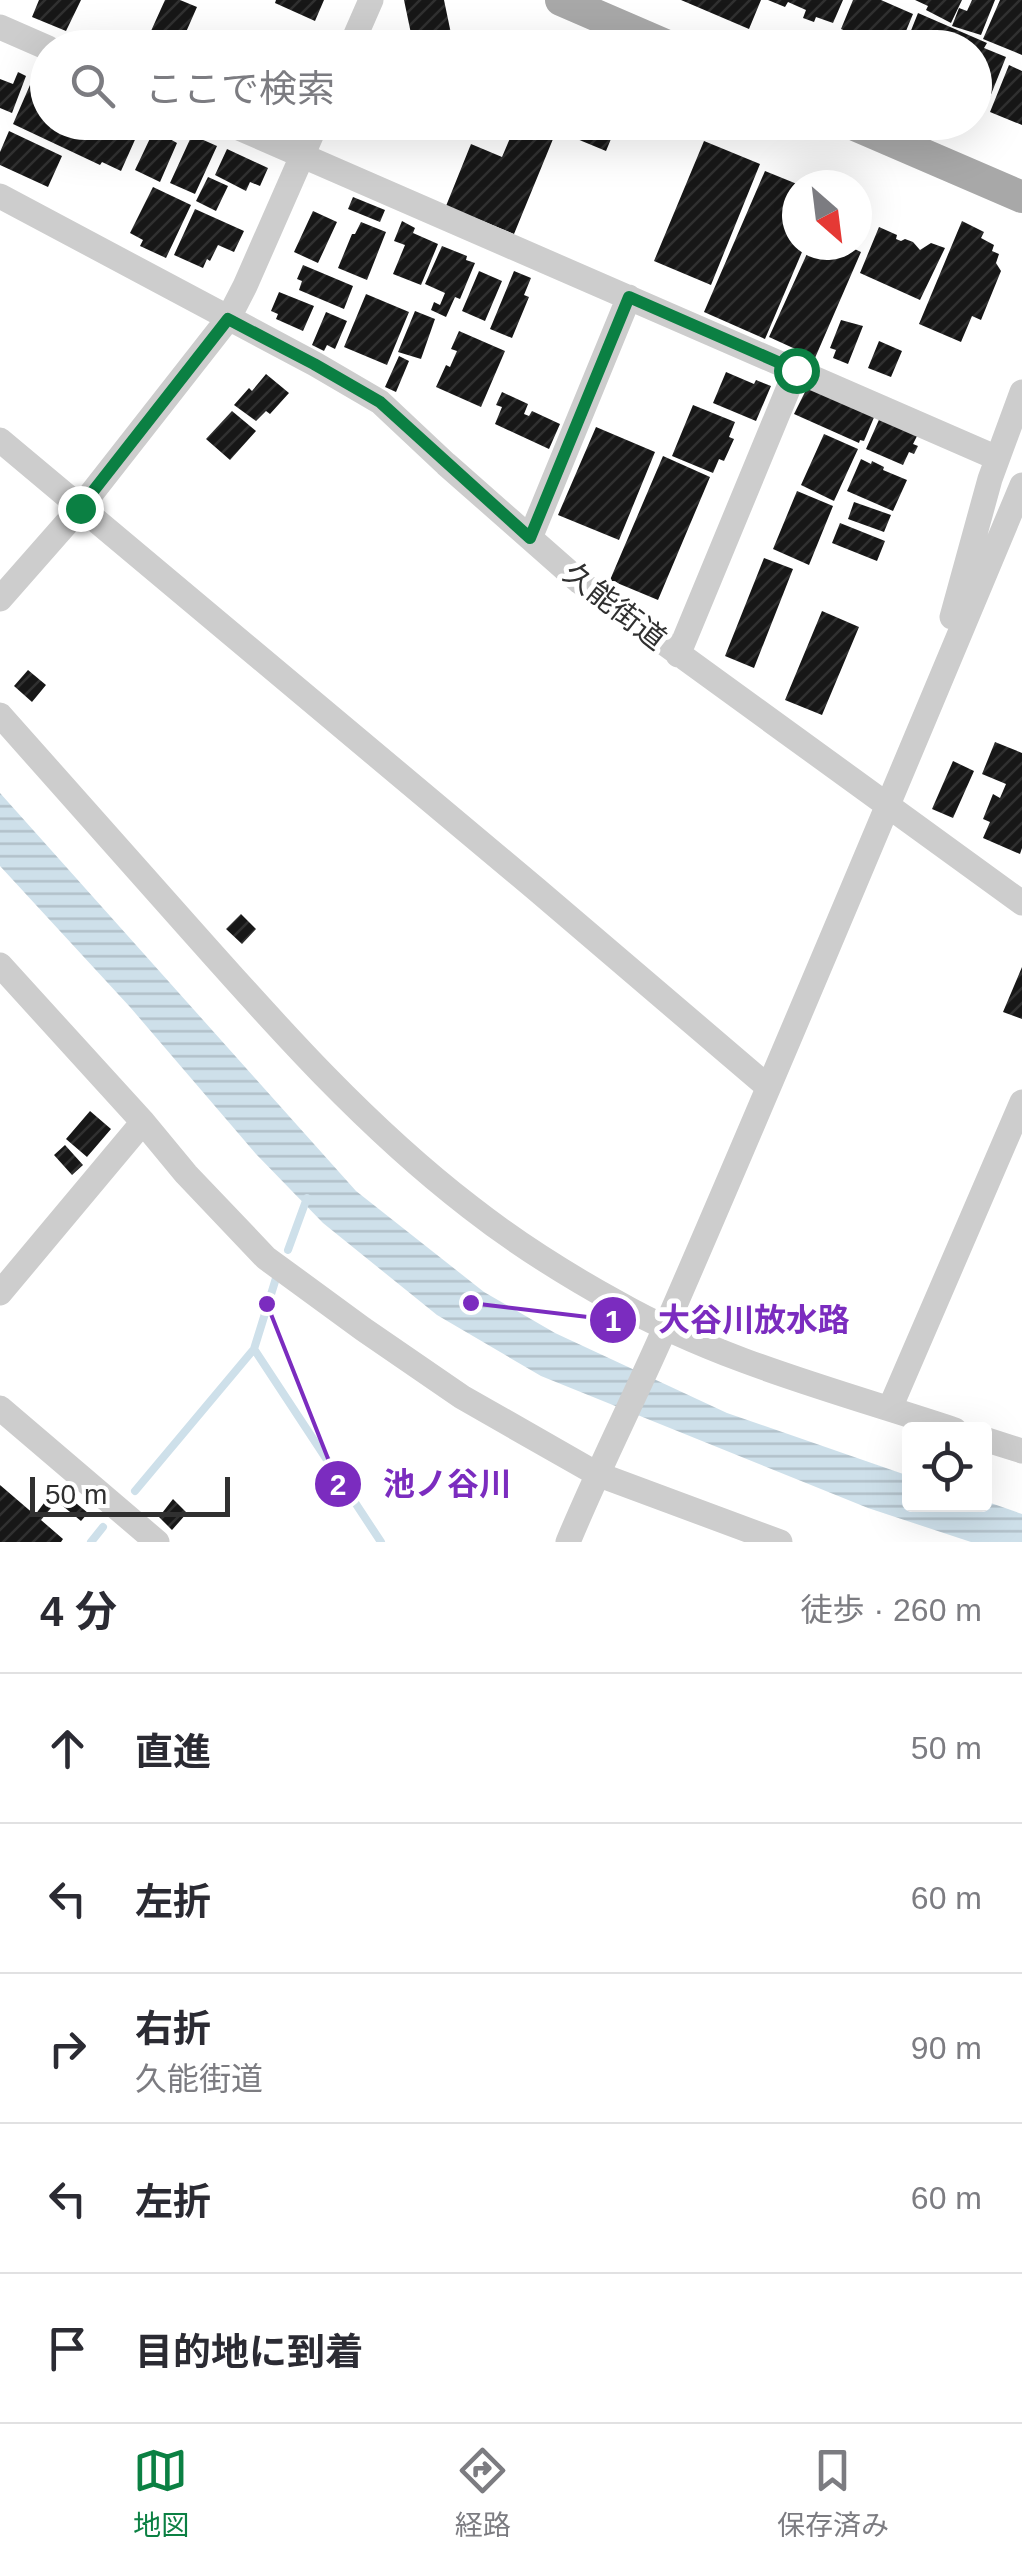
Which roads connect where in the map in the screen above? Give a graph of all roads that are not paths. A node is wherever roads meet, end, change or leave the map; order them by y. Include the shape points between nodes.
1 (371, 0) edge
2 (561, 0) edge
3 (0, 27) edge
4 (358, 30) edge
5 (630, 30) edge
6 (30, 40) edge
7 (267, 140) edge
8 (309, 140) edge
9 (890, 140) edge
10 (302, 155) junction
11 (0, 196) edge
12 (1022, 197) edge
13 (629, 297) junction
14 (228, 319) junction
15 (796, 370) junction
16 (1022, 392) edge
17 (0, 440) edge
18 (998, 458) junction
19 (1022, 485) edge
20 (80, 508) junction
21 (530, 538) junction
22 (0, 599) edge
23 (678, 655) junction
24 (928, 709) junction
25 (0, 716) edge
26 (888, 806) junction
27 (1022, 903) edge
28 (0, 964) edge
29 (768, 1087) junction
30 (1022, 1102) edge
31 (143, 1122) junction
32 (0, 1293) edge
33 (663, 1332) junction
34 (0, 1408) edge
35 (890, 1408) junction
36 (931, 1422) edge
37 (992, 1442) edge
38 (1022, 1452) edge
39 (596, 1474) junction
40 (158, 1542) edge
41 (568, 1542) edge
42 (780, 1542) edge

1 - 4 street
2 - 5 main road
3 - 6 street
7 - 10 street
8 - 10 street
9 - 12 main road
10 - 13 street
10 - 14 street
11 - 14 street, 久能街道
13 - 15 street
13 - 21 street
14 - 20 street
14 - 21 street, 久能街道 via 380,402
15 - 18 street
15 - 23 street
16 - 18 street
17 - 20 street
18 - 24 street
19 - 24 street
20 - 22 street
20 - 29 street
21 - 23 street, 久能街道
23 - 26 street, 久能街道
24 - 26 street
25 - 33 street via 262,1009 391,1140 531,1252
26 - 27 street, 久能街道
26 - 29 street
28 - 31 street
29 - 33 street
30 - 35 street
31 - 32 street
31 - 39 street via 266,1258 462,1397
33 - 35 street
33 - 39 street
34 - 40 street
35 - 36 street
37 - 38 street
39 - 41 street
39 - 42 street

